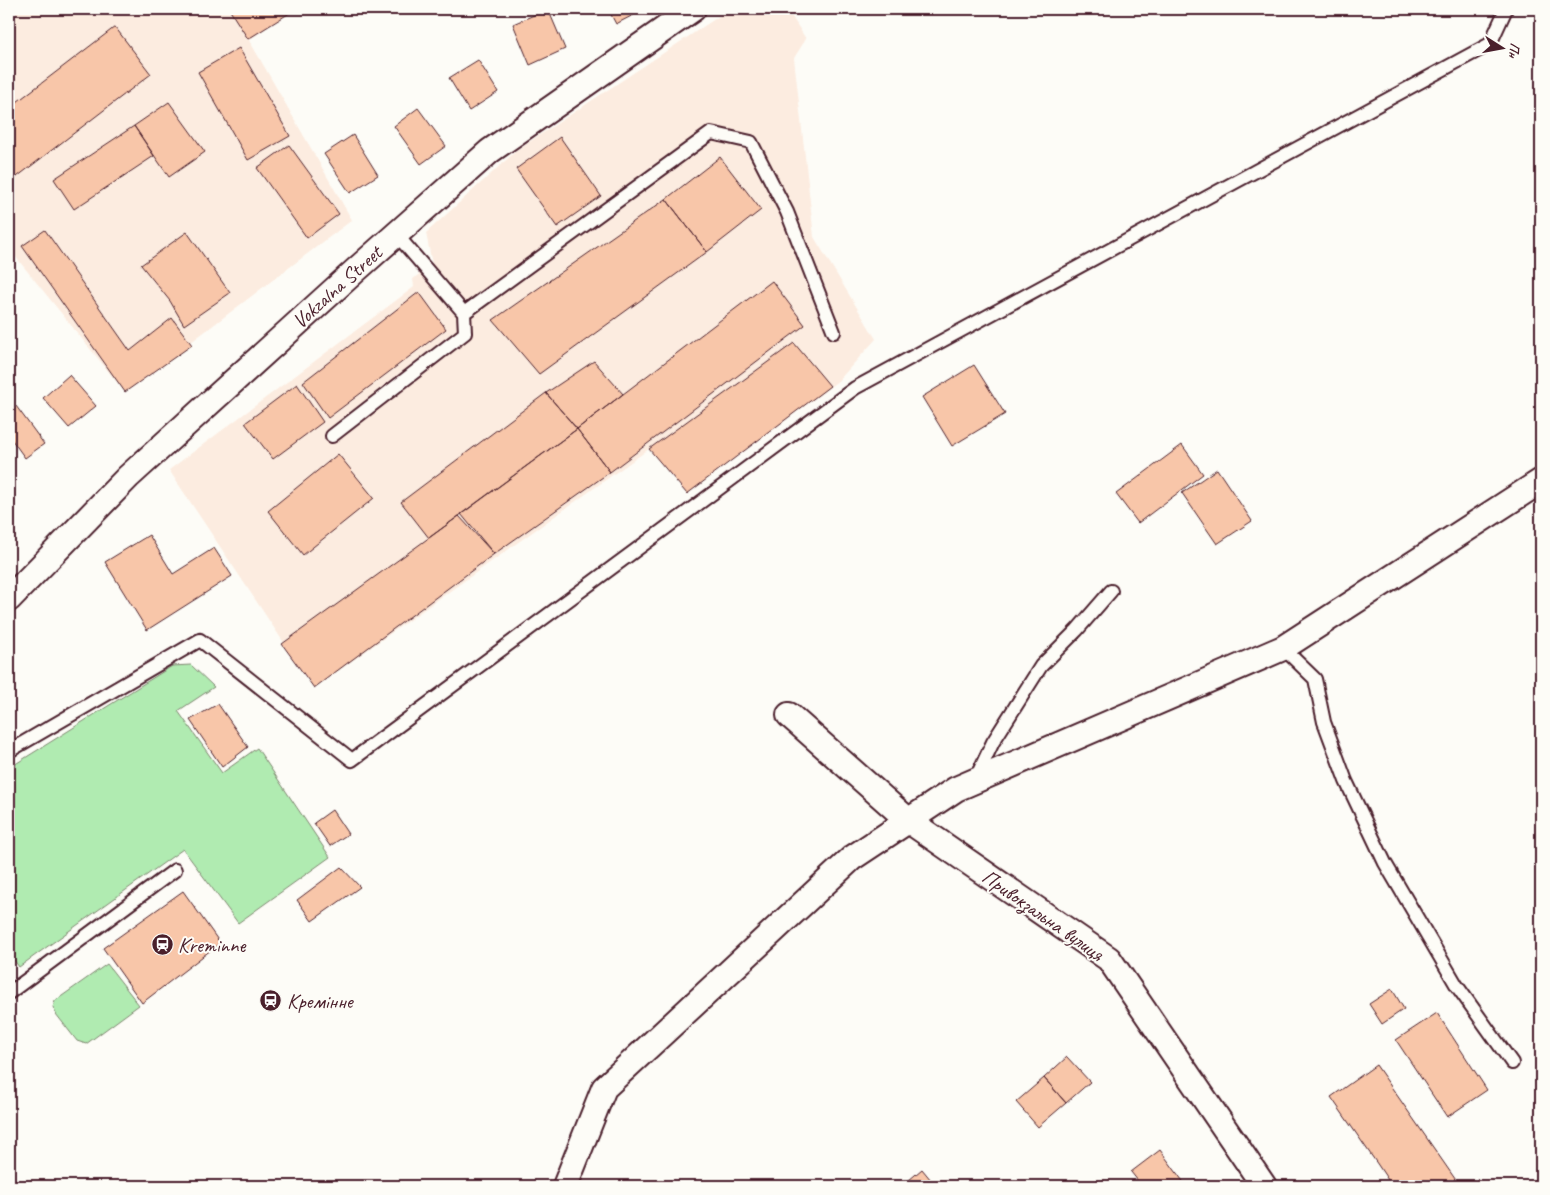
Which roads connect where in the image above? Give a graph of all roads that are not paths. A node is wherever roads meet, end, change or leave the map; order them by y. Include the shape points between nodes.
1 (693, 9) edge
2 (1506, 9) edge
3 (396, 234) junction
4 (464, 313) junction
5 (834, 332) dead end
6 (332, 436) dead end
7 (1541, 481) edge
8 (1111, 591) dead end
9 (9, 599) edge
10 (1283, 648) junction
11 (788, 715) dead end
12 (9, 751) edge
13 (975, 781) junction
14 (908, 821) junction
15 (175, 870) dead end
16 (9, 993) edge
17 (1512, 1062) dead end
18 (565, 1186) edge
19 (1264, 1186) edge

1 - 3 street, Vokzalna Street via 490,150
2 - 12 lane via 1490,44 856,388 352,760 200,640
3 - 4 lane
3 - 9 street, Vokzalna Street via 128,477
4 - 5 lane via 710,133 751,142 787,212
4 - 6 lane via 465,333
7 - 10 street
8 - 13 lane via 1041,666 993,742
10 - 13 street
10 - 17 lane via 1315,679 1324,722 1346,781 1385,863 1457,986
11 - 14 street, Привокзальна вулиця
13 - 14 street via 956,789
14 - 18 street via 852,858 604,1088
14 - 19 street, Привокзальна вулиця via 1109,959
15 - 16 lane

